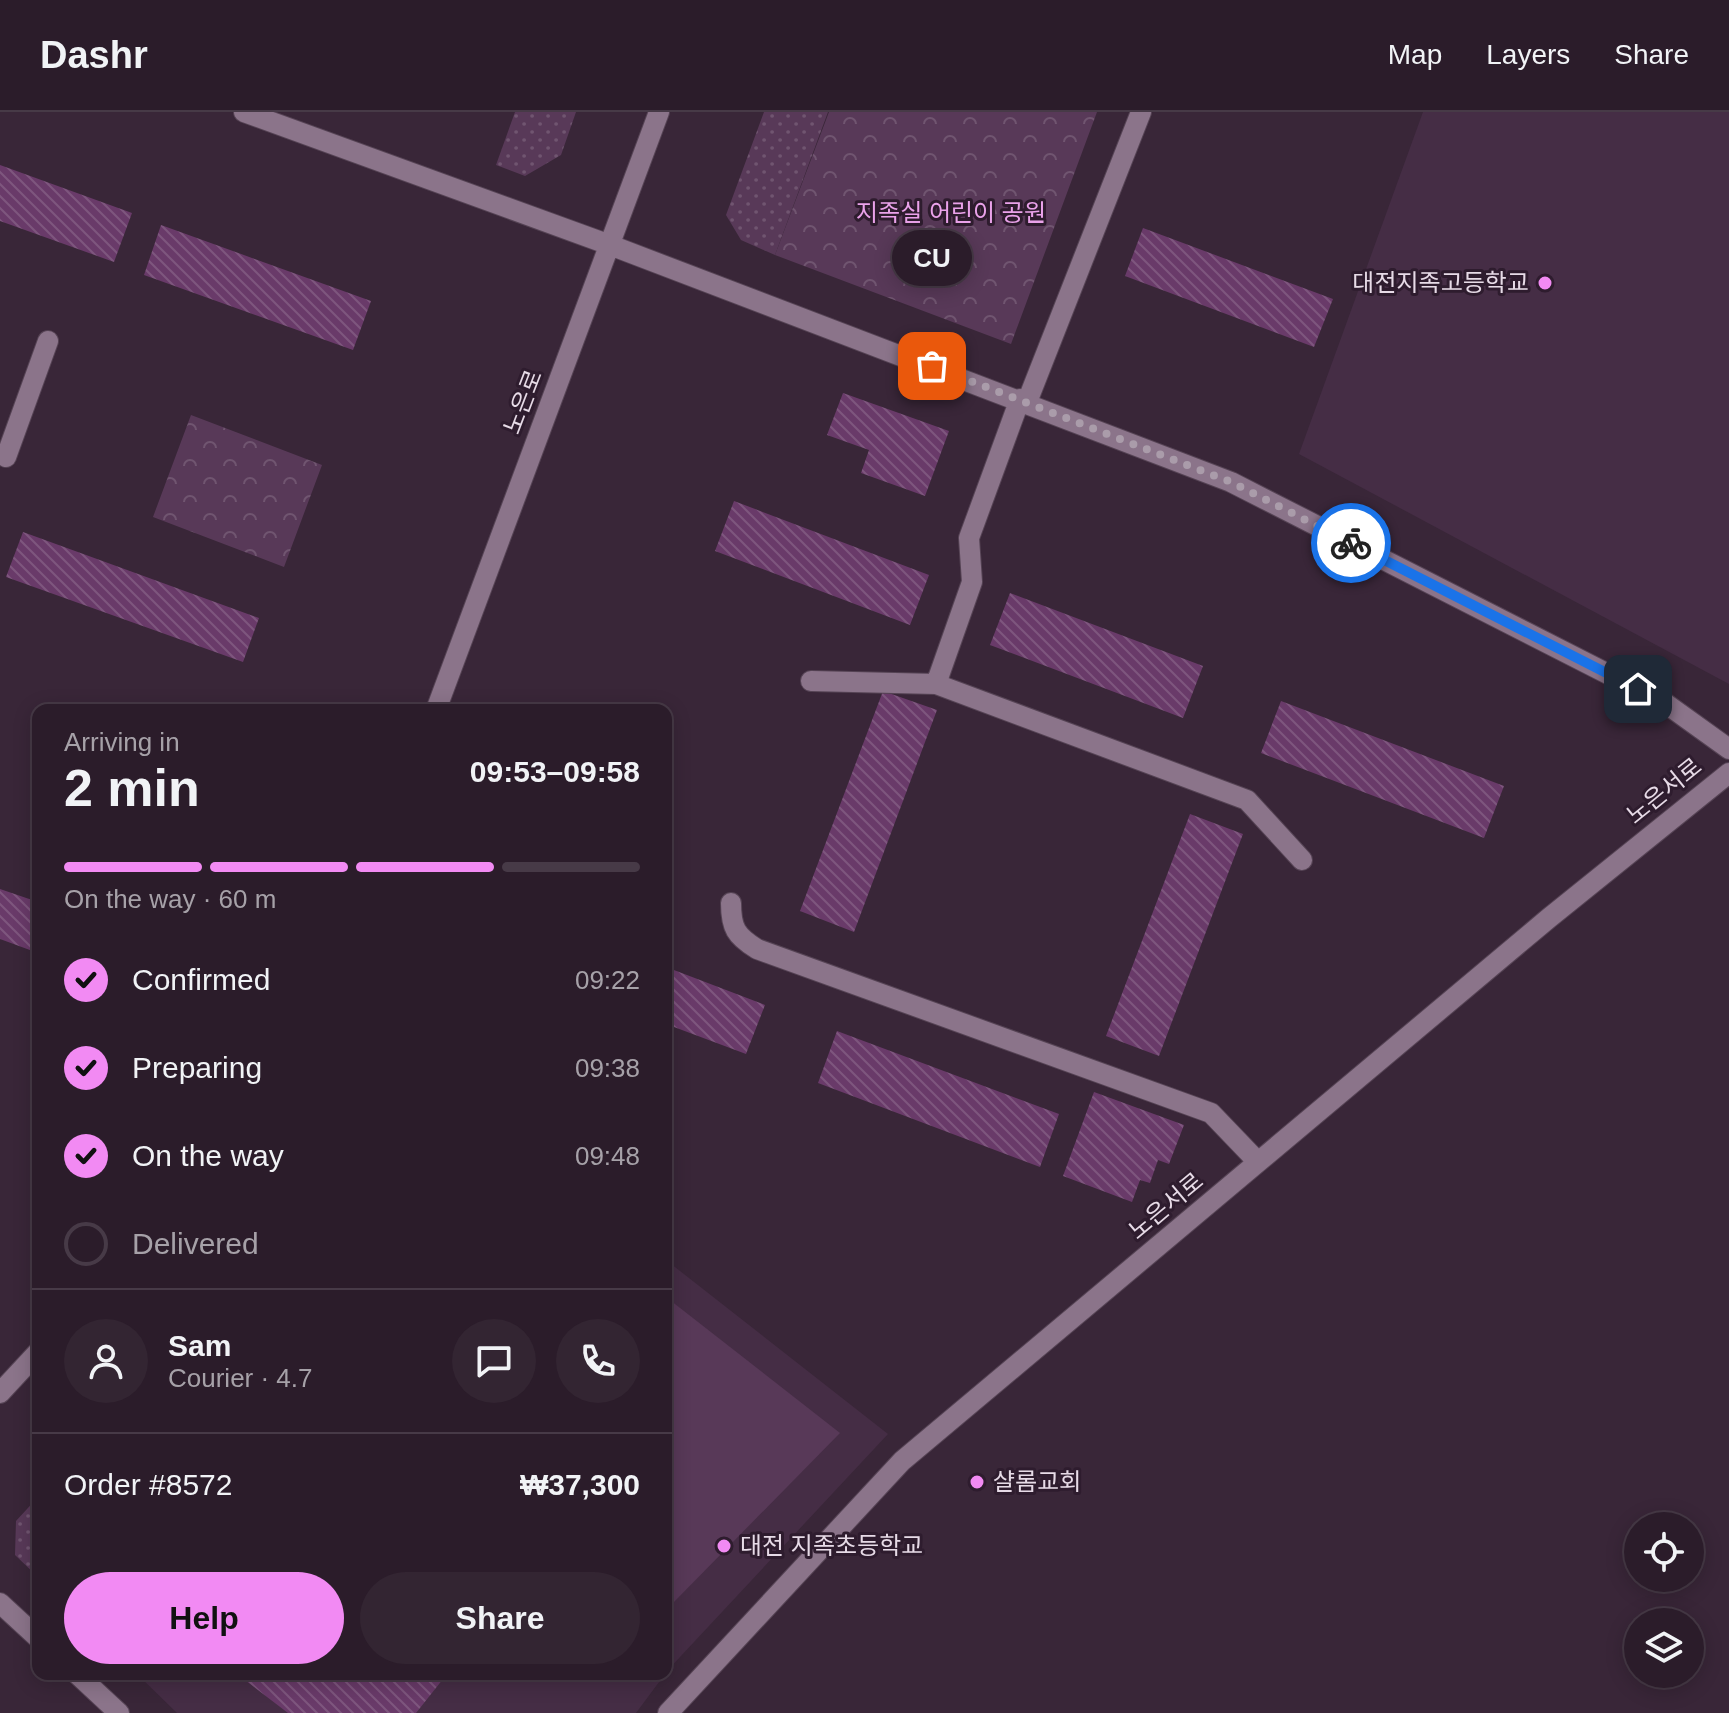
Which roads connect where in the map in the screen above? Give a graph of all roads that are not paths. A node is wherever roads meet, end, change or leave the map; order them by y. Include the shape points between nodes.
1 (244, 112) edge
2 (659, 112) edge
3 (1141, 112) edge
4 (610, 245) junction
5 (48, 341) dead end
6 (1023, 400) junction
7 (2, 462) edge
8 (811, 681) dead end
9 (936, 684) junction
10 (438, 704) edge
11 (1729, 749) edge
12 (1729, 773) edge
13 (1302, 860) dead end
14 (731, 903) dead end
15 (1258, 1162) junction
16 (32, 1358) edge
17 (0, 1393) edge
18 (0, 1603) edge
19 (32, 1632) edge
20 (83, 1680) edge
21 (119, 1713) edge
22 (668, 1713) edge

1 - 4 street
2 - 4 street, 노은로
3 - 6 street
4 - 6 street
4 - 10 street, 노은로
5 - 7 street
6 - 9 street via 969,538 972,582
6 - 11 street via 1231,482 1665,703
8 - 9 street
9 - 13 street via 1247,800
12 - 15 street, 노은서로
14 - 15 street via 731,924 738,937 757,949 1211,1113
15 - 22 street, 노은서로 via 902,1461
16 - 17 street
18 - 19 street
20 - 21 street

